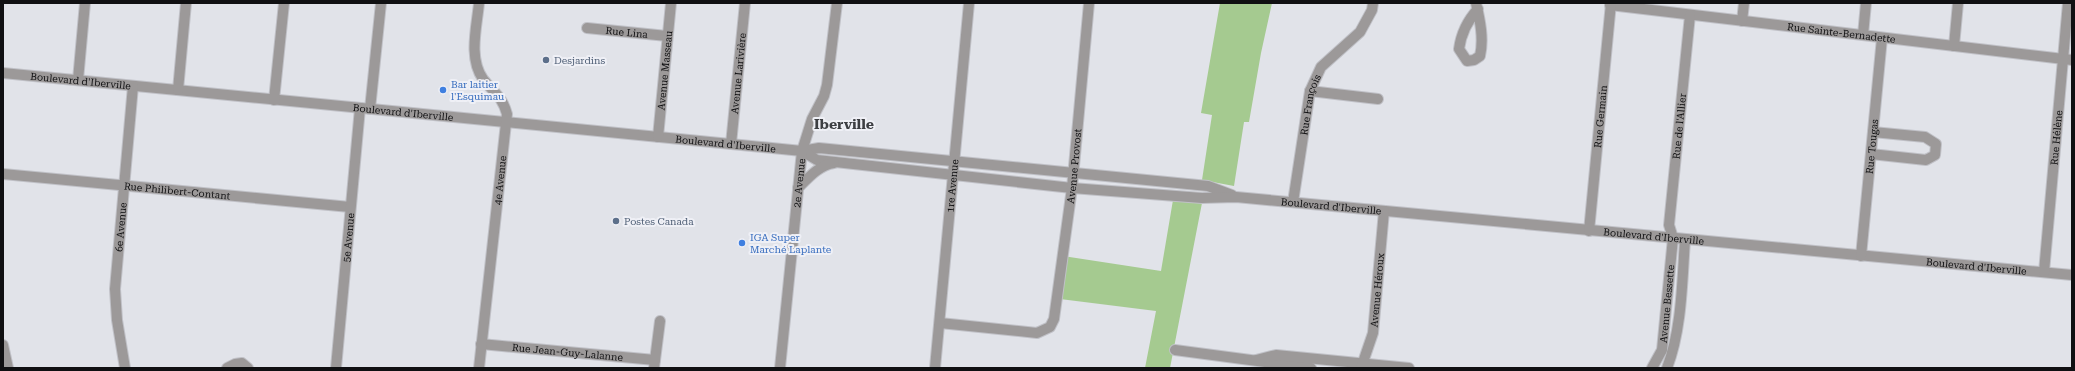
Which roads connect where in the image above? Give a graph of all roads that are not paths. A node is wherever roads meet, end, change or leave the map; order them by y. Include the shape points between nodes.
1 (85, 3) edge
2 (186, 3) edge
3 (284, 3) edge
4 (381, 3) edge
5 (480, 3) edge
6 (671, 3) edge
7 (745, 3) edge
8 (836, 3) edge
9 (969, 3) edge
10 (1089, 3) edge
11 (1373, 3) edge
12 (1744, 3) edge
13 (1866, 3) edge
14 (1958, 3) edge
15 (2068, 3) edge
16 (1611, 4) edge
17 (1690, 15) junction
18 (1742, 21) junction
19 (587, 28) dead end
20 (668, 36) junction
21 (1863, 36) junction
22 (1882, 38) junction
23 (1954, 46) junction
24 (2067, 60) edge
25 (3, 73) edge
26 (78, 80) junction
27 (132, 86) junction
28 (178, 90) junction
29 (1310, 91) junction
30 (1378, 99) dead end
31 (274, 100) junction
32 (365, 108) junction
33 (507, 122) junction
34 (1873, 132) junction
35 (658, 137) junction
36 (731, 144) junction
37 (802, 151) junction
38 (1871, 154) junction
39 (954, 160) junction
40 (841, 162) junction
41 (1073, 173) junction
42 (3, 174) edge
43 (953, 175) junction
44 (124, 186) junction
45 (798, 188) junction
46 (1072, 188) junction
47 (1236, 197) junction
48 (1293, 202) junction
49 (350, 207) junction
50 (1384, 211) junction
51 (1589, 231) junction
52 (1673, 238) junction
53 (1685, 240) junction
54 (1861, 256) junction
55 (2044, 272) junction
56 (2072, 274) edge
57 (1668, 299) junction
58 (1681, 300) junction
59 (660, 321) dead end
60 (940, 323) junction
61 (482, 344) junction
62 (3, 345) edge
63 (1175, 350) dead end
64 (654, 364) edge
65 (1256, 365) edge
66 (1362, 366) edge
67 (8, 368) edge
68 (125, 368) edge
69 (227, 368) edge
70 (248, 368) edge
71 (336, 368) edge
72 (479, 368) edge
73 (780, 368) edge
74 (935, 368) edge
75 (1311, 368) edge
76 (1409, 368) edge
77 (1652, 368) edge
78 (1667, 368) edge

1 - 26 street
2 - 28 street
3 - 31 street
4 - 32 street, 5e Avenue
5 - 33 street, 4e Avenue via 475,59 483,78 503,100 508,114
6 - 20 street, Avenue Masseau
7 - 36 street, Avenue Larivière
8 - 37 street, 2e Avenue via 827,85
9 - 39 street, 1re Avenue
10 - 41 street, Avenue Provost
11 - 29 street, Rue François via 1360,32 1321,67
12 - 18 street
13 - 21 street
14 - 23 street
15 - 24 street, Rue Hélène
16 - 17 street, Rue Sainte-Bernadette
16 - 51 street, Rue Germain
17 - 18 street, Rue Sainte-Bernadette
17 - 52 street, Rue de l'Allier via 1669,225
18 - 21 street, Rue Sainte-Bernadette
19 - 20 street, Rue Lina
20 - 35 street, Avenue Masseau
21 - 22 street, Rue Sainte-Bernadette
22 - 23 street, Rue Sainte-Bernadette
22 - 34 street, Rue Tougas
23 - 24 street, Rue Sainte-Bernadette
24 - 55 street, Rue Hélène
25 - 26 street, Boulevard d'Iberville
26 - 27 street, Boulevard d'Iberville
27 - 28 street, Boulevard d'Iberville
27 - 44 street, 6e Avenue
28 - 31 street, Boulevard d'Iberville
29 - 30 street
29 - 48 street, Rue François
31 - 32 street, Boulevard d'Iberville
32 - 33 street, Boulevard d'Iberville
32 - 49 street, 5e Avenue
33 - 35 street, Boulevard d'Iberville
33 - 61 street, 4e Avenue
34 - 38 street, Rue Tougas
34 - 38 street via 1926,138 1936,144 1935,155 1926,160
35 - 36 street, Boulevard d'Iberville
36 - 37 street, Boulevard d'Iberville
37 - 39 street, Boulevard d'Iberville via 819,148
37 - 40 street, Boulevard d'Iberville via 817,160
37 - 45 street, 2e Avenue
38 - 54 street, Rue Tougas
39 - 41 street, Boulevard d'Iberville
39 - 43 street, 1re Avenue
40 - 43 street, Boulevard d'Iberville
40 - 45 street via 827,164
41 - 46 street, Avenue Provost
41 - 47 street, Boulevard d'Iberville via 1208,186
42 - 44 street, Rue Philibert-Contant
43 - 46 street, Boulevard d'Iberville
43 - 60 street, 1re Avenue
44 - 49 street, Rue Philibert-Contant
44 - 68 street, 6e Avenue via 115,288
45 - 73 street, 2e Avenue
46 - 47 street, Boulevard d'Iberville via 1202,198
46 - 60 street, Avenue Provost via 1054,319 1050,327 1038,333
47 - 48 street, Boulevard d'Iberville
48 - 50 street, Boulevard d'Iberville
49 - 71 street, 5e Avenue
50 - 51 street, Boulevard d'Iberville
50 - 66 street, Avenue Héroux via 1373,333
51 - 52 street, Boulevard d'Iberville
52 - 53 street, Boulevard d'Iberville
52 - 57 street, Avenue Bessette
53 - 54 street, Boulevard d'Iberville
53 - 58 street, Avenue Bessette
54 - 55 street, Boulevard d'Iberville
55 - 56 street, Boulevard d'Iberville
57 - 58 street
57 - 77 street, Avenue Bessette via 1662,350
58 - 78 street, Avenue Bessette via 1672,356
59 - 64 street
60 - 74 street, 1re Avenue
61 - 64 street, Rue Jean-Guy-Lalanne
61 - 72 street, 4e Avenue
62 - 67 street
63 - 65 street
65 - 66 street via 1276,355
65 - 75 street
66 - 76 street
69 - 70 street via 242,363

